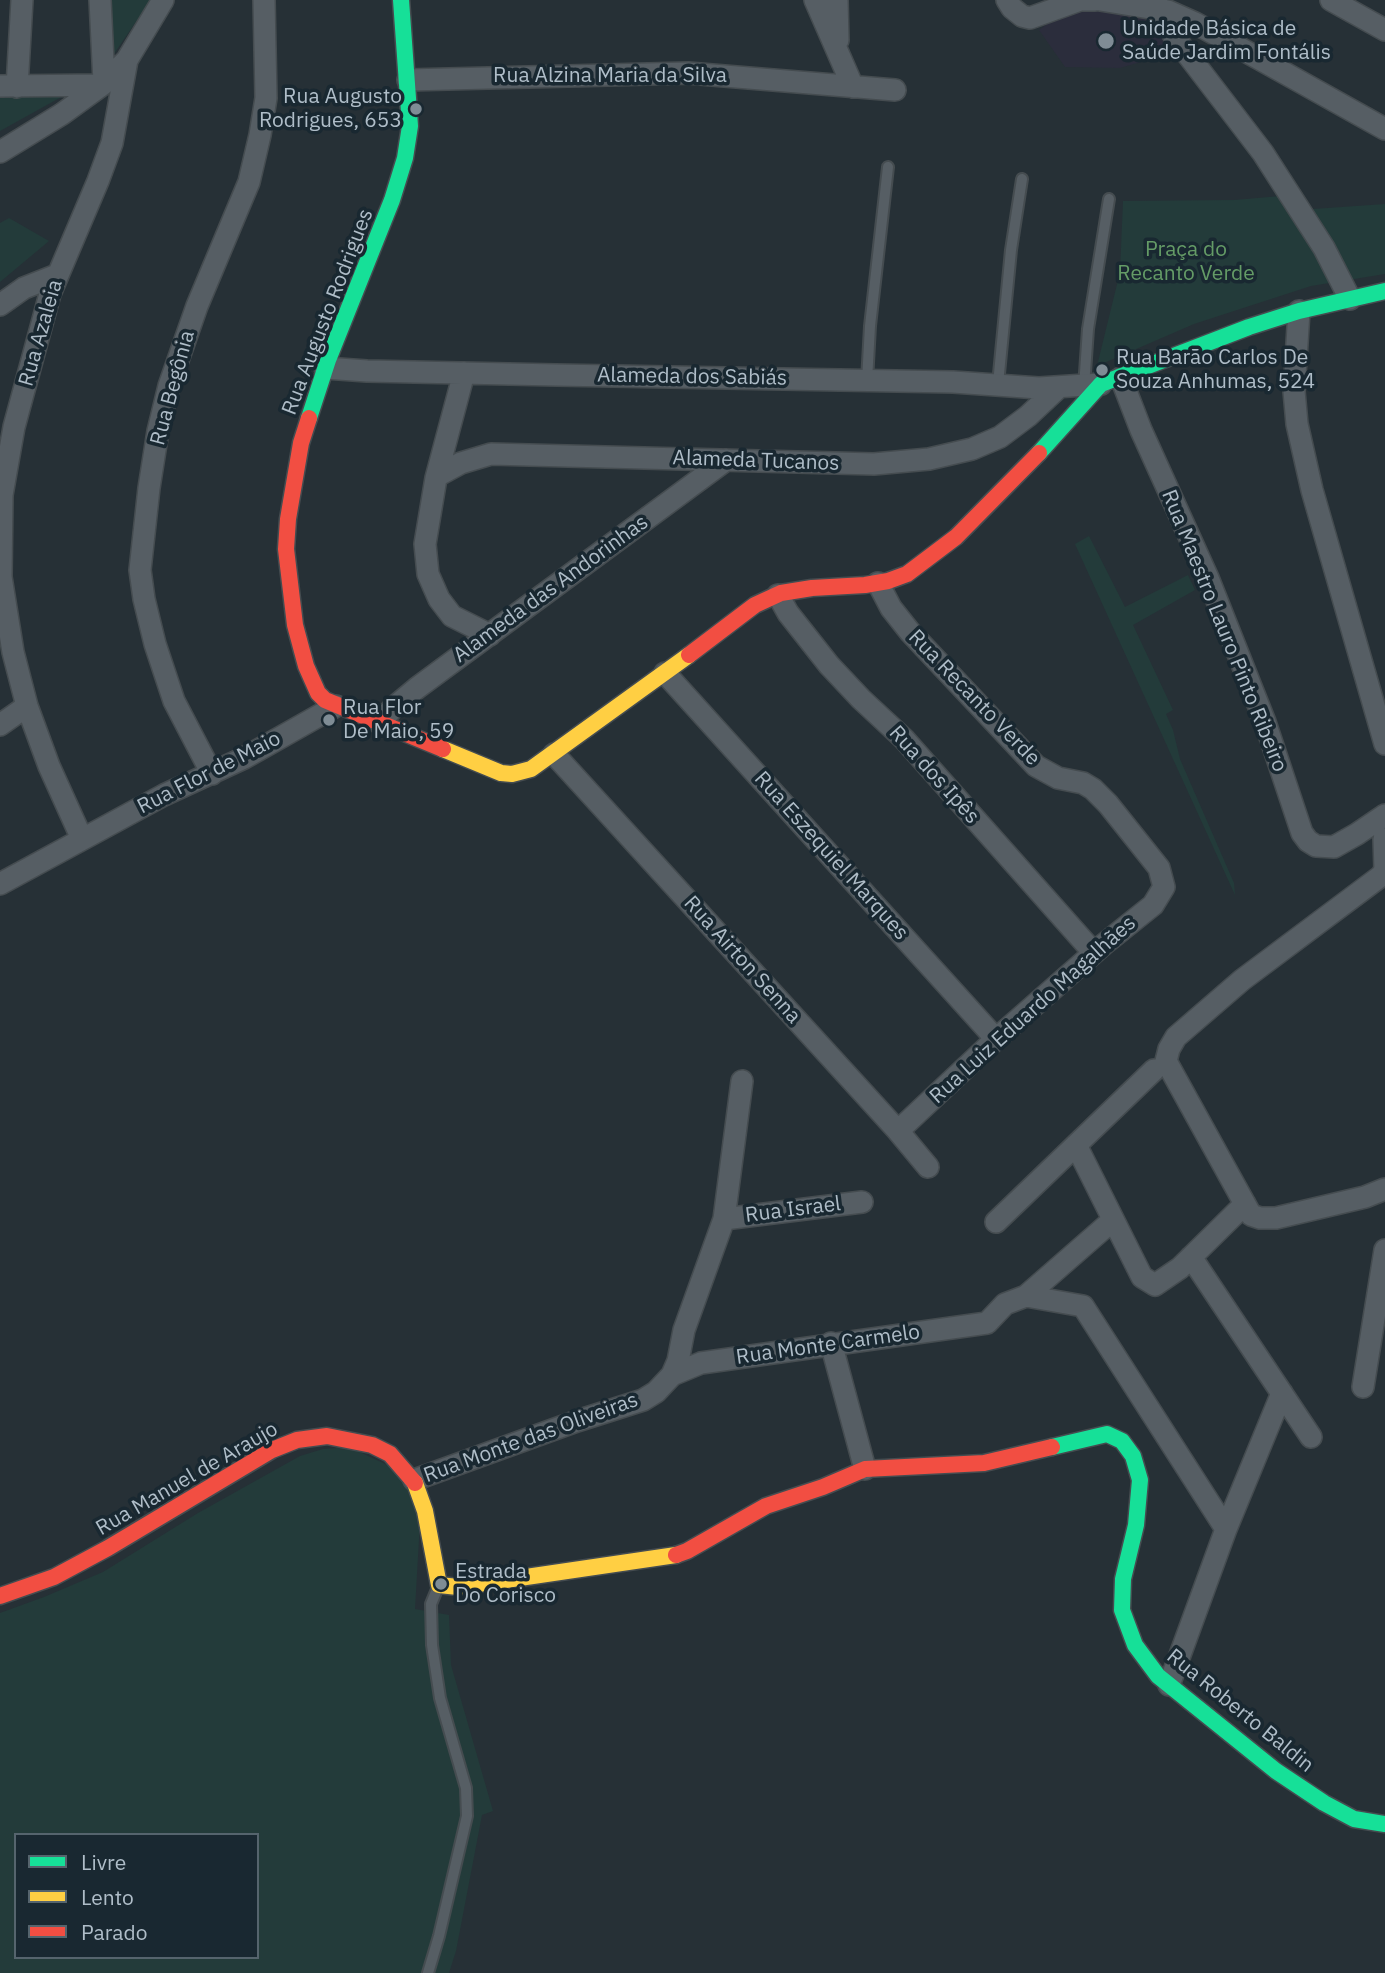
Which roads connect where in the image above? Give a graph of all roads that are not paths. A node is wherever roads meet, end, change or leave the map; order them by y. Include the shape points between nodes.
1 (22, 0) edge
2 (100, 0) edge
3 (163, 0) edge
4 (264, 0) edge
5 (401, 0) edge
6 (815, 0) edge
7 (837, 0) edge
8 (1007, 0) edge
9 (1094, 0) edge
10 (1100, 0) edge
11 (1331, 0) edge
12 (1158, 5) edge
13 (1385, 30) edge
14 (839, 52) junction
15 (127, 60) junction
16 (408, 80) junction
17 (103, 84) junction
18 (9, 86) edge
19 (853, 87) junction
20 (895, 90) dead end
21 (1385, 129) edge
22 (0, 152) edge
23 (888, 167) dead end
24 (1022, 179) dead end
25 (1109, 198) dead end
26 (57, 275) junction
27 (1385, 290) edge
28 (1350, 299) junction
29 (0, 305) edge
30 (1299, 311) junction
31 (325, 368) junction
32 (464, 373) junction
33 (867, 382) junction
34 (1102, 383) junction
35 (998, 384) junction
36 (1059, 387) junction
37 (4, 458) edge
38 (726, 460) junction
39 (436, 477) junction
40 (878, 583) junction
41 (778, 595) junction
42 (489, 635) junction
43 (666, 673) junction
44 (27, 706) junction
45 (335, 706) junction
46 (379, 723) junction
47 (0, 725) edge
48 (1385, 744) edge
49 (554, 754) junction
50 (212, 774) junction
51 (1385, 815) edge
52 (82, 839) junction
53 (1384, 839) edge
54 (0, 884) edge
55 (1164, 887) joint
56 (1094, 953) junction
57 (996, 1039) junction
58 (1154, 1070) dead end
59 (742, 1081) dead end
60 (898, 1131) junction
61 (1076, 1145) junction
62 (928, 1167) dead end
63 (1385, 1189) edge
64 (862, 1202) dead end
65 (1245, 1204) junction
66 (724, 1219) junction
67 (1113, 1220) junction
68 (996, 1222) dead end
69 (1385, 1250) edge
70 (1191, 1257) junction
71 (1026, 1296) junction
72 (831, 1343) junction
73 (672, 1375) junction
74 (1363, 1387) dead end
75 (1282, 1393) junction
76 (1311, 1437) dead end
77 (865, 1469) junction
78 (414, 1480) junction
79 (1226, 1530) junction
80 (439, 1584) junction
81 (0, 1596) edge
82 (1169, 1685) junction
83 (1385, 1824) edge
84 (428, 1973) edge

1 - 18 street
2 - 17 street
3 - 15 street, Rua Azaleia
4 - 50 street, Rua Begônia via 266,98 260,135 249,182 169,387 149,488 140,570 155,644 174,701
5 - 16 street, Rua Augusto Rodrigues
6 - 14 street
7 - 14 street
8 - 9 street via 1030,18 1080,0
10 - 12 street
11 - 13 street
12 - 21 street
12 - 28 street via 1175,38 1263,153 1324,248
14 - 19 street
15 - 17 street
15 - 26 street, Rua Azaleia via 111,143
16 - 19 street, Rua Alzina Maria da Silva via 688,73
16 - 31 street, Rua Augusto Rodrigues via 410,126 393,200
17 - 18 street
17 - 22 street
19 - 20 street, Rua Alzina Maria da Silva
23 - 33 lane
24 - 35 lane
25 - 34 lane via 1087,329
26 - 29 street via 24,288
26 - 37 street, Rua Azaleia
27 - 28 street
28 - 30 street
30 - 34 street
30 - 48 street via 1294,391 1297,424
31 - 32 street, Alameda dos Sabiás
31 - 45 street, Rua Augusto Rodrigues via 301,443 286,549 295,625 306,666 318,693
32 - 33 street, Alameda dos Sabiás
32 - 39 street
33 - 35 street, Alameda dos Sabiás
34 - 36 street, Alameda dos Sabiás
34 - 40 street, Rua Augusto Rodrigues via 956,537 907,574
34 - 51 street, Rua Maestro Lauro Pinto Ribeiro via 1141,430 1208,578 1261,710 1302,833 1316,846 1334,847
35 - 36 street, Alameda dos Sabiás
36 - 38 street, Alameda Tucanos via 1000,437 929,459 874,464
37 - 44 street, Rua Azaleia via 1,577 8,630
38 - 39 street, Alameda Tucanos via 491,454
38 - 42 street, Alameda das Andorinhas
39 - 42 street via 425,544 428,574 452,616
40 - 41 street, Rua Augusto Rodrigues
40 - 55 street, Rua Recanto Verde via 910,632 1036,766 1058,778 1083,783 1108,804 1159,868
41 - 43 street, Rua Augusto Rodrigues via 755,605
41 - 56 street, Rua dos Ipês via 829,664 904,739
42 - 46 street, Alameda das Andorinhas via 409,694
43 - 49 street, Rua Augusto Rodrigues
43 - 57 street, Rua Eszequiel Marques
44 - 47 street
44 - 52 street, Rua Azaleia
45 - 46 street, Rua Augusto Rodrigues
45 - 50 street, Rua Flor de Maio
46 - 49 street, Rua Augusto Rodrigues via 501,773 521,773
49 - 60 street, Rua Airton Senna
50 - 52 street, Rua Flor de Maio
52 - 54 street, Rua Flor de Maio
53 - 65 street via 1385,870 1381,876 1242,980 1176,1037 1166,1054
55 - 56 street, Rua Luiz Eduardo Magalhães via 1153,905
56 - 57 street, Rua Luiz Eduardo Magalhães
57 - 60 street, Rua Luiz Eduardo Magalhães
58 - 61 street
59 - 66 street
60 - 62 street, Rua Airton Senna
61 - 67 street
61 - 68 street
63 - 65 street via 1276,1218 1251,1214
64 - 66 street, Rua Israel
65 - 70 street
66 - 73 street
67 - 70 street via 1142,1277 1156,1285
67 - 71 street
69 - 74 street
70 - 75 street
71 - 72 street, Rua Monte Carmelo via 1005,1304 987,1323
71 - 79 street via 1083,1306
72 - 73 street, Rua Monte Carmelo via 701,1363
72 - 77 street
73 - 78 street, Rua Monte das Oliveiras via 643,1399
75 - 76 street
75 - 79 street
77 - 80 street, Rua Roberto Baldin via 766,1506 670,1557 501,1582 458,1587
77 - 82 street, Rua Roberto Baldin via 984,1463 1107,1434 1122,1441 1133,1455 1140,1480 1122,1609 1135,1645
78 - 80 street
78 - 81 street, Rua Manuel de Araujo via 390,1454 372,1445 327,1436 297,1440 272,1450 94,1556 54,1577
79 - 82 street
80 - 84 lane via 431,1604 432,1645 440,1698 466,1788 467,1816
82 - 83 street, Rua Roberto Baldin via 1324,1804 1354,1819

